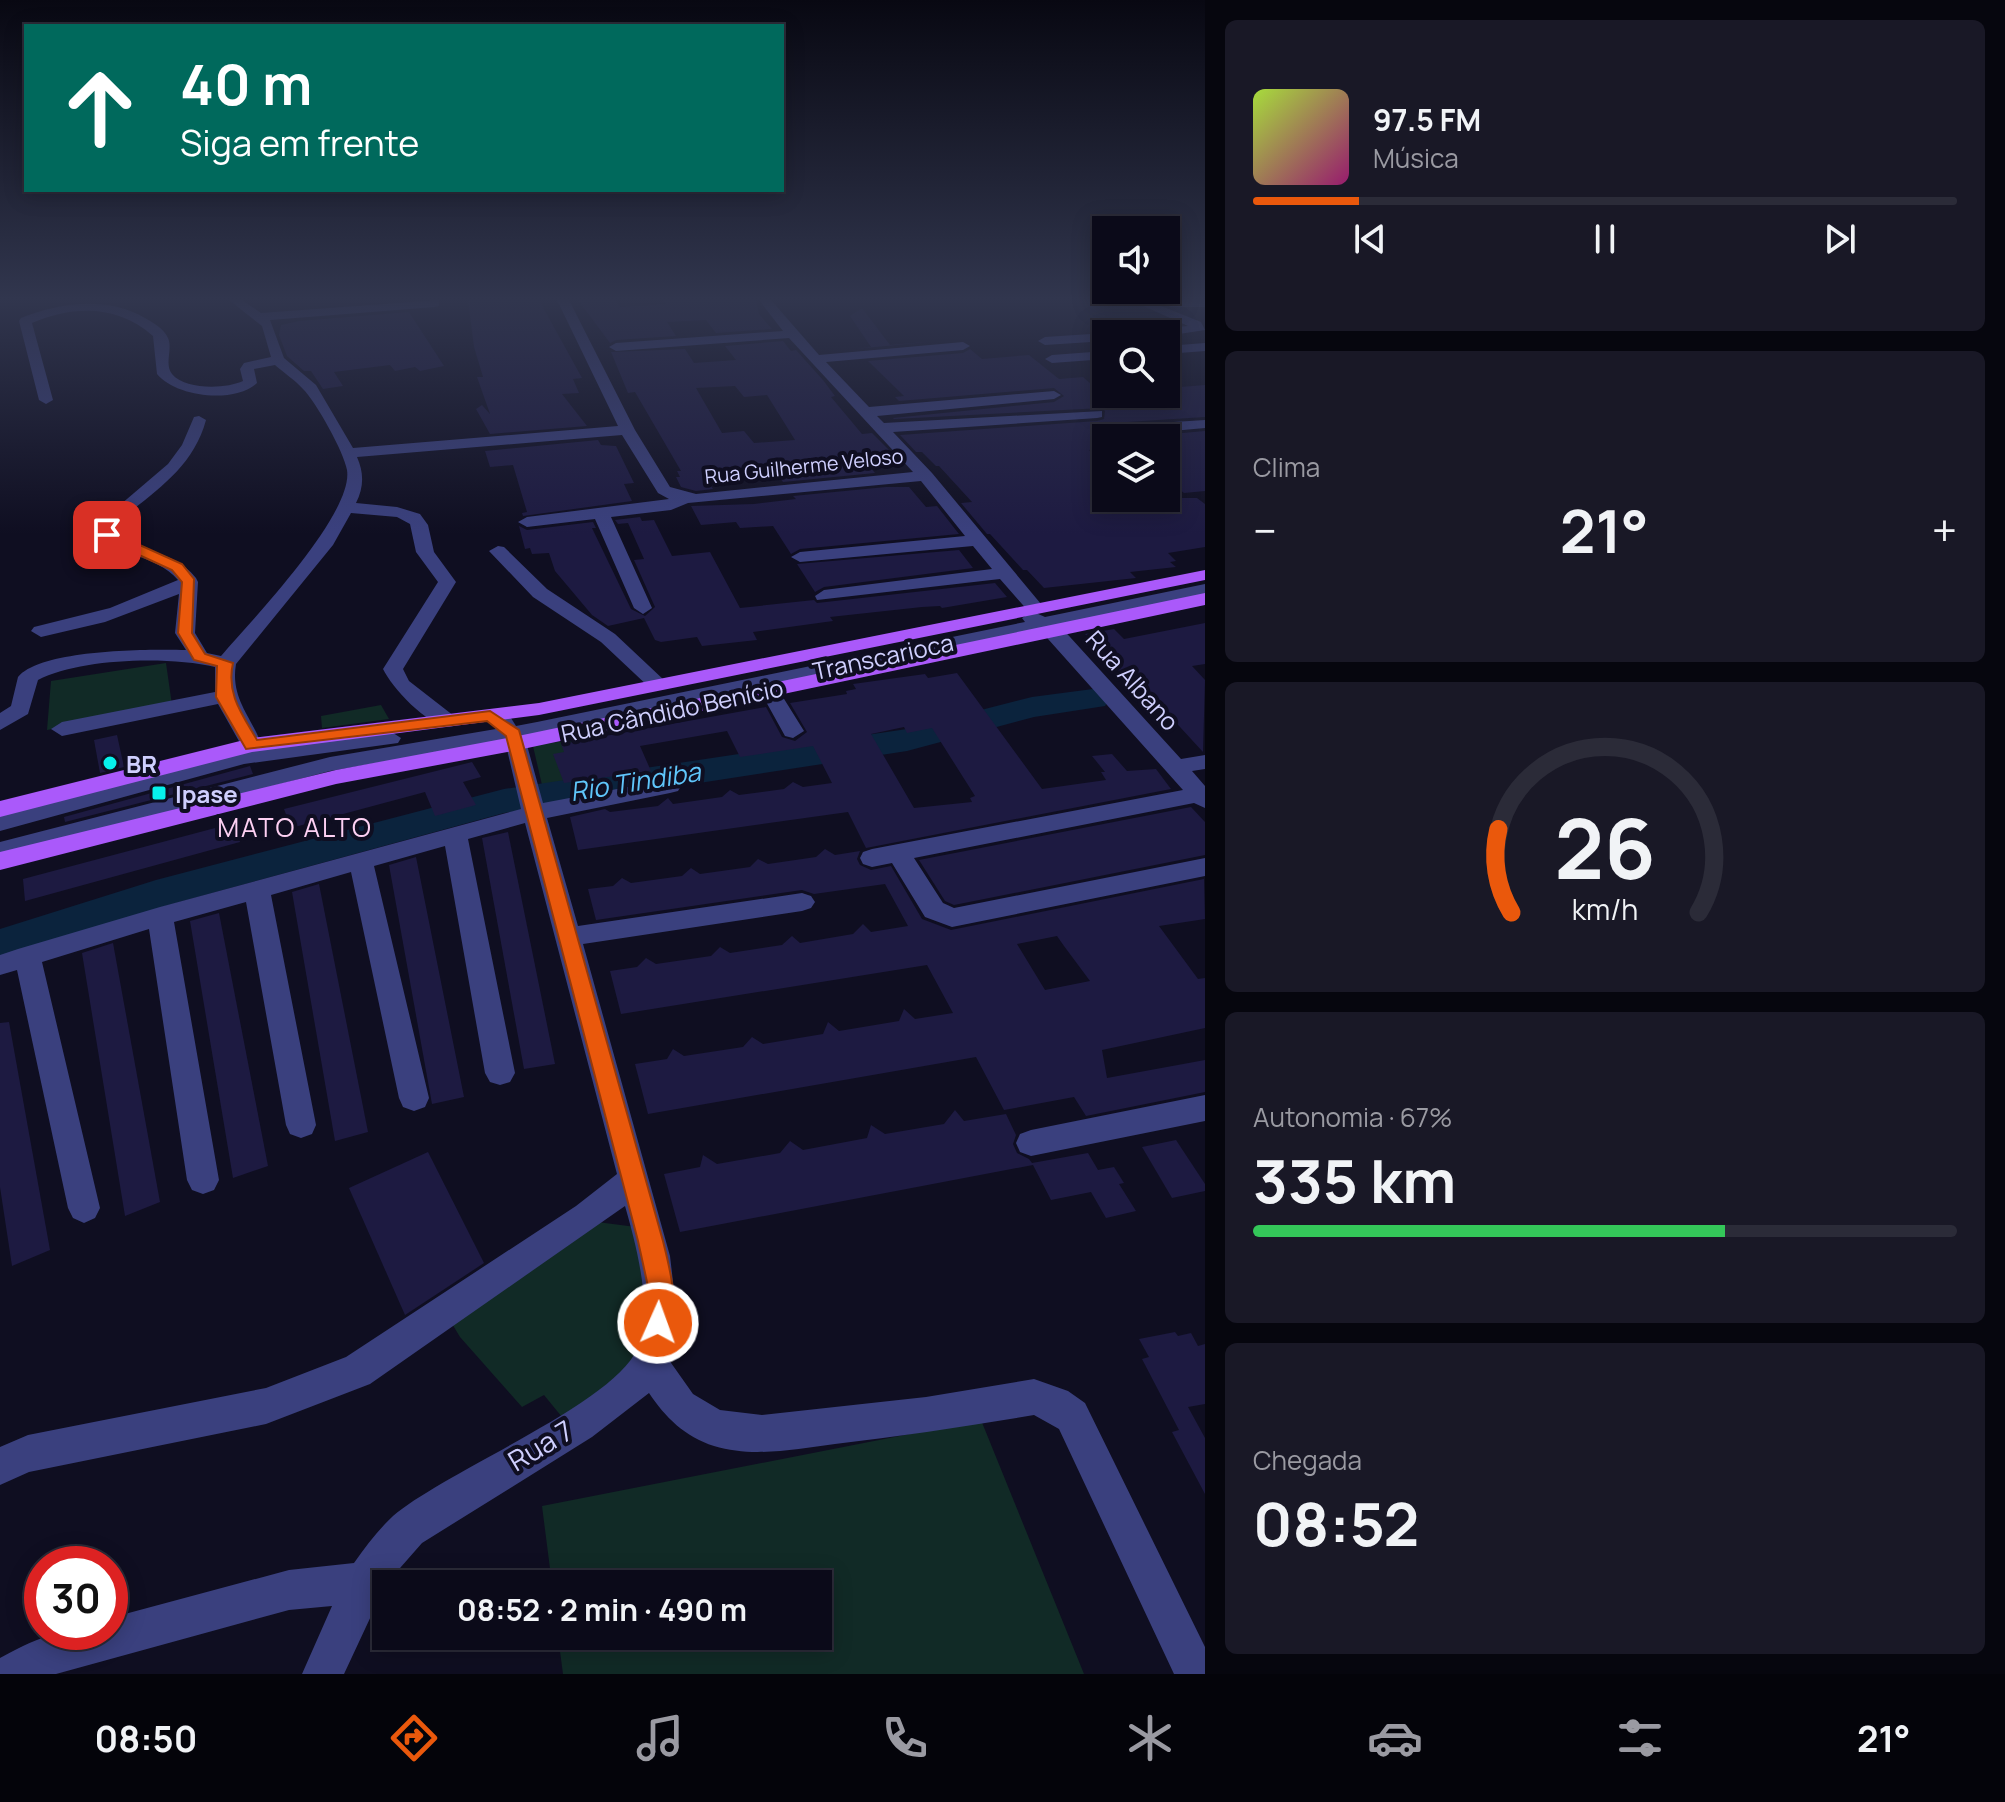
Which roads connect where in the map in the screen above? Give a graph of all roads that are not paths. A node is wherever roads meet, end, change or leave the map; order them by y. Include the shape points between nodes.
1 (40, 378) edge
2 (169, 378) edge
3 (249, 378) edge
4 (299, 378) edge
5 (601, 378) edge
6 (835, 378) edge
7 (1054, 395) dead end
8 (46, 400) dead end
9 (868, 412) junction
10 (1097, 414) dead end
11 (199, 420) dead end
12 (1205, 424) edge
13 (1180, 426) edge
14 (884, 428) junction
15 (627, 430) junction
16 (348, 453) junction
17 (926, 476) junction
18 (684, 498) junction
19 (346, 507) junction
20 (602, 515) junction
21 (527, 522) dead end
22 (976, 540) junction
23 (498, 551) dead end
24 (800, 557) dead end
25 (1005, 573) junction
26 (1205, 575) edge
27 (189, 582) junction
28 (1205, 582) edge
29 (1205, 590) edge
30 (824, 596) dead end
31 (1205, 599) edge
32 (643, 608) dead end
33 (1033, 618) junction
34 (41, 631) dead end
35 (200, 657) junction
36 (226, 663) junction
37 (658, 685) junction
38 (769, 690) junction
39 (224, 697) junction
40 (446, 721) junction
41 (0, 723) edge
42 (62, 729) dead end
43 (507, 729) junction
44 (793, 731) dead end
45 (252, 745) junction
46 (1205, 762) edge
47 (1175, 767) junction
48 (670, 786) dead end
49 (1202, 797) edge
50 (531, 802) junction
51 (0, 809) edge
52 (0, 823) edge
53 (455, 835) junction
54 (0, 850) edge
55 (898, 853) junction
56 (872, 858) dead end
57 (0, 861) edge
58 (361, 861) junction
59 (1205, 867) edge
60 (257, 890) junction
61 (802, 902) dead end
62 (160, 916) junction
63 (567, 937) junction
64 (14, 960) edge
65 (500, 1073) dead end
66 (414, 1098) dead end
67 (1205, 1108) edge
68 (301, 1125) dead end
69 (1031, 1143) dead end
70 (203, 1180) dead end
71 (634, 1180) junction
72 (84, 1208) dead end
73 (650, 1363) junction
74 (0, 1466) edge
75 (364, 1582) junction
76 (13, 1674) edge
77 (323, 1674) edge
78 (1196, 1674) edge

1 - 8 street
2 - 3 street via 197,388 235,390 250,383
4 - 16 street via 311,388
5 - 15 street, Rua Guilherme Veloso
6 - 9 street, Rua Albano
7 - 9 street
9 - 14 street, Rua Albano
10 - 14 street
11 - 27 street via 191,445 178,461 102,528 122,545 177,567
12 - 13 street
14 - 17 street, Rua Albano
15 - 16 street
15 - 18 street, Rua Guilherme Veloso via 664,490
16 - 19 street via 355,471
17 - 18 street, Rua Guilherme Veloso
17 - 22 street, Rua Albano
18 - 20 street via 671,505
19 - 36 street via 327,541
19 - 40 street via 415,518 426,555 443,573 447,582 393,669 400,684
20 - 21 street
20 - 32 street
22 - 24 street
22 - 25 street, Rua Albano
23 - 37 street via 540,593 608,638
25 - 30 street
25 - 33 street, Rua Albano
26 - 33 main road, Rua Cândido Benício
27 - 34 street via 81,624
27 - 35 street via 185,633
28 - 33 street, Transcarioca
29 - 33 street, Transcarioca
31 - 33 main road, Rua Cândido Benício
33 - 37 main road, Rua Cândido Benício
33 - 38 main road, Rua Cândido Benício
33 - 43 street, Transcarioca
33 - 47 street, Rua Albano
35 - 36 street
35 - 41 street via 49,665 28,677 21,709
36 - 39 street
37 - 43 main road, Rua Cândido Benício
38 - 43 main road, Rua Cândido Benício
38 - 44 street
39 - 42 street
39 - 45 street
40 - 43 main road, Rua Cândido Benício
40 - 45 main road, Rua Cândido Benício
43 - 50 street
43 - 52 street, Transcarioca via 284,749
43 - 54 street, Transcarioca via 330,764
43 - 57 main road, Rua Cândido Benício
45 - 51 main road, Rua Cândido Benício
46 - 47 street
47 - 49 street, Rua Albano
48 - 50 street
49 - 55 street
50 - 53 street
50 - 63 street
53 - 58 street
53 - 65 street
55 - 56 street
55 - 59 street via 934,910 952,918
58 - 60 street
58 - 66 street
60 - 62 street
60 - 68 street
61 - 63 street
62 - 64 street
62 - 70 street
63 - 71 street
64 - 72 street
67 - 69 street
71 - 73 street via 660,1282
71 - 74 street via 357,1371 266,1406 28,1454
73 - 75 street, Rua 7 via 625,1390 571,1428 449,1498 406,1531
73 - 78 street via 680,1407 715,1428 762,1434 1034,1397 1055,1404 1072,1416
75 - 76 street via 289,1590 45,1656
75 - 77 street, Rua 7

